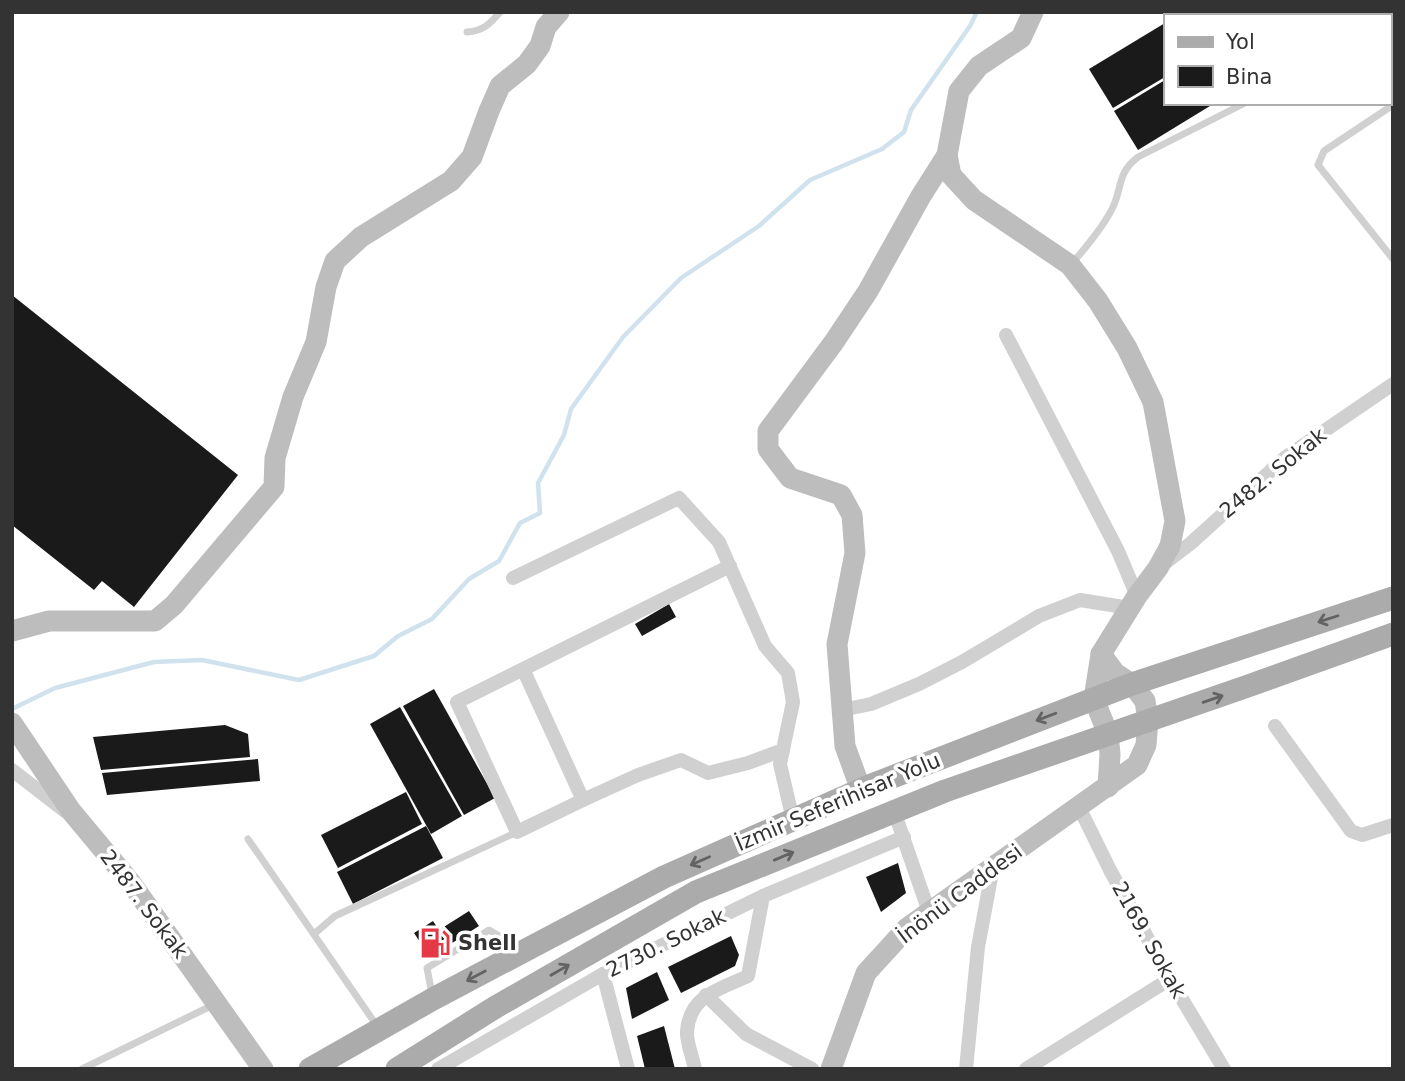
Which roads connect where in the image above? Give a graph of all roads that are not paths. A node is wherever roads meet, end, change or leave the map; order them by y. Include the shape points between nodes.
1 (500, 12) edge
2 (559, 12) edge
3 (1033, 12) edge
4 (467, 32) dead end
5 (1241, 105) edge
6 (1393, 105) edge
7 (947, 155) junction
8 (1393, 259) edge
9 (1070, 265) junction
10 (1006, 335) dead end
11 (1393, 384) edge
12 (730, 566) junction
13 (1158, 568) junction
14 (513, 578) dead end
15 (1393, 598) edge
16 (1133, 602) junction
17 (12, 631) edge
18 (1393, 634) edge
19 (1101, 654) junction
20 (523, 669) junction
21 (1132, 684) junction
22 (1094, 699) junction
23 (842, 710) junction
24 (1148, 720) junction
25 (1275, 726) dead end
26 (18, 732) edge
27 (1108, 734) junction
28 (783, 750) junction
29 (12, 770) edge
30 (1108, 787) junction
31 (861, 790) junction
32 (583, 800) junction
33 (1079, 807) junction
34 (894, 811) junction
35 (793, 820) junction
36 (1393, 825) edge
37 (85, 827) junction
38 (517, 832) junction
39 (904, 838) junction
40 (248, 839) dead end
41 (993, 867) junction
42 (763, 896) junction
43 (929, 912) junction
44 (314, 934) junction
45 (523, 951) junction
46 (603, 974) junction
47 (1170, 979) junction
48 (706, 995) junction
49 (433, 999) junction
50 (217, 1003) junction
51 (380, 1029) junction
52 (441, 1068) edge
53 (82, 1069) edge
54 (263, 1069) edge
55 (310, 1069) edge
56 (397, 1069) edge
57 (628, 1069) edge
58 (695, 1069) edge
59 (811, 1069) edge
60 (831, 1069) edge
61 (966, 1069) edge
62 (1026, 1069) edge
63 (1224, 1069) edge

1 - 4 lane via 486,27
2 - 17 street via 527,64 500,86 472,157 451,181 361,237 335,261 316,342 292,397 275,458 274,487 174,606 155,621 49,621
3 - 7 street via 1021,38 979,66 959,91
5 - 9 lane via 1133,161 1111,211
6 - 8 lane via 1324,151 1318,165
7 - 9 street via 951,175 974,200
7 - 23 street via 869,291 768,431 768,449 790,478 841,495 852,515 855,553 837,644
9 - 13 street via 1127,348 1153,402 1175,521 1170,546
10 - 16 street via 1118,551
11 - 13 street, 2482. Sokak via 1286,457
12 - 14 street via 719,542 679,498
12 - 20 street
12 - 28 street via 765,646 788,673 793,702
13 - 16 street
15 -> 21 main road, İzmir Seferihisar Yolu
16 - 19 street
16 - 23 street via 1080,600 1039,615 919,684 871,704
24 -> 18 main road, İzmir Seferihisar Yolu
19 - 21 street via 1115,673
19 - 22 street
20 - 32 street
20 - 38 street via 457,702
21 - 22 main road, İzmir Seferihisar Yolu
21 - 24 street via 1145,701
22 - 27 street
22 -> 31 main road, İzmir Seferihisar Yolu
23 - 31 street via 845,746
24 - 27 main road, İzmir Seferihisar Yolu
24 - 30 street, İnönü Caddesi via 1138,765
25 - 36 street via 1351,831 1362,835
26 - 37 street, 2487. Sokak
27 - 30 street
27 - 34 main road, İzmir Seferihisar Yolu
28 - 32 street via 708,773 681,760
28 - 35 street via 780,764
29 - 37 street
30 - 33 street, İnönü Caddesi
31 - 35 main road, İzmir Seferihisar Yolu
32 - 38 street
33 - 41 street, İnönü Caddesi
33 - 47 street, 2169. Sokak
34 - 39 street
56 -> 34 main road, İzmir Seferihisar Yolu via 696,892
35 -> 45 main road, İzmir Seferihisar Yolu via 664,877
37 - 50 street, 2487. Sokak
38 - 44 lane via 335,916
39 - 42 street, 2730. Sokak
39 - 43 street
40 - 44 lane
41 - 43 street, İnönü Caddesi
41 - 61 street via 978,947
42 - 46 street, 2730. Sokak
42 - 48 street via 748,976
43 - 60 street, İnönü Caddesi via 907,928 866,973
44 - 51 lane
45 -> 49 main road, İzmir Seferihisar Yolu
45 - 49 lane via 489,930 427,968
46 - 52 street, 2730. Sokak
46 - 57 street
47 - 62 street
47 - 63 street, 2169. Sokak
48 - 58 street via 694,1007 687,1033
48 - 59 street via 746,1034
49 - 51 main road, İzmir Seferihisar Yolu
50 - 53 lane
50 - 54 street, 2487. Sokak
51 - 55 main road, İzmir Seferihisar Yolu

